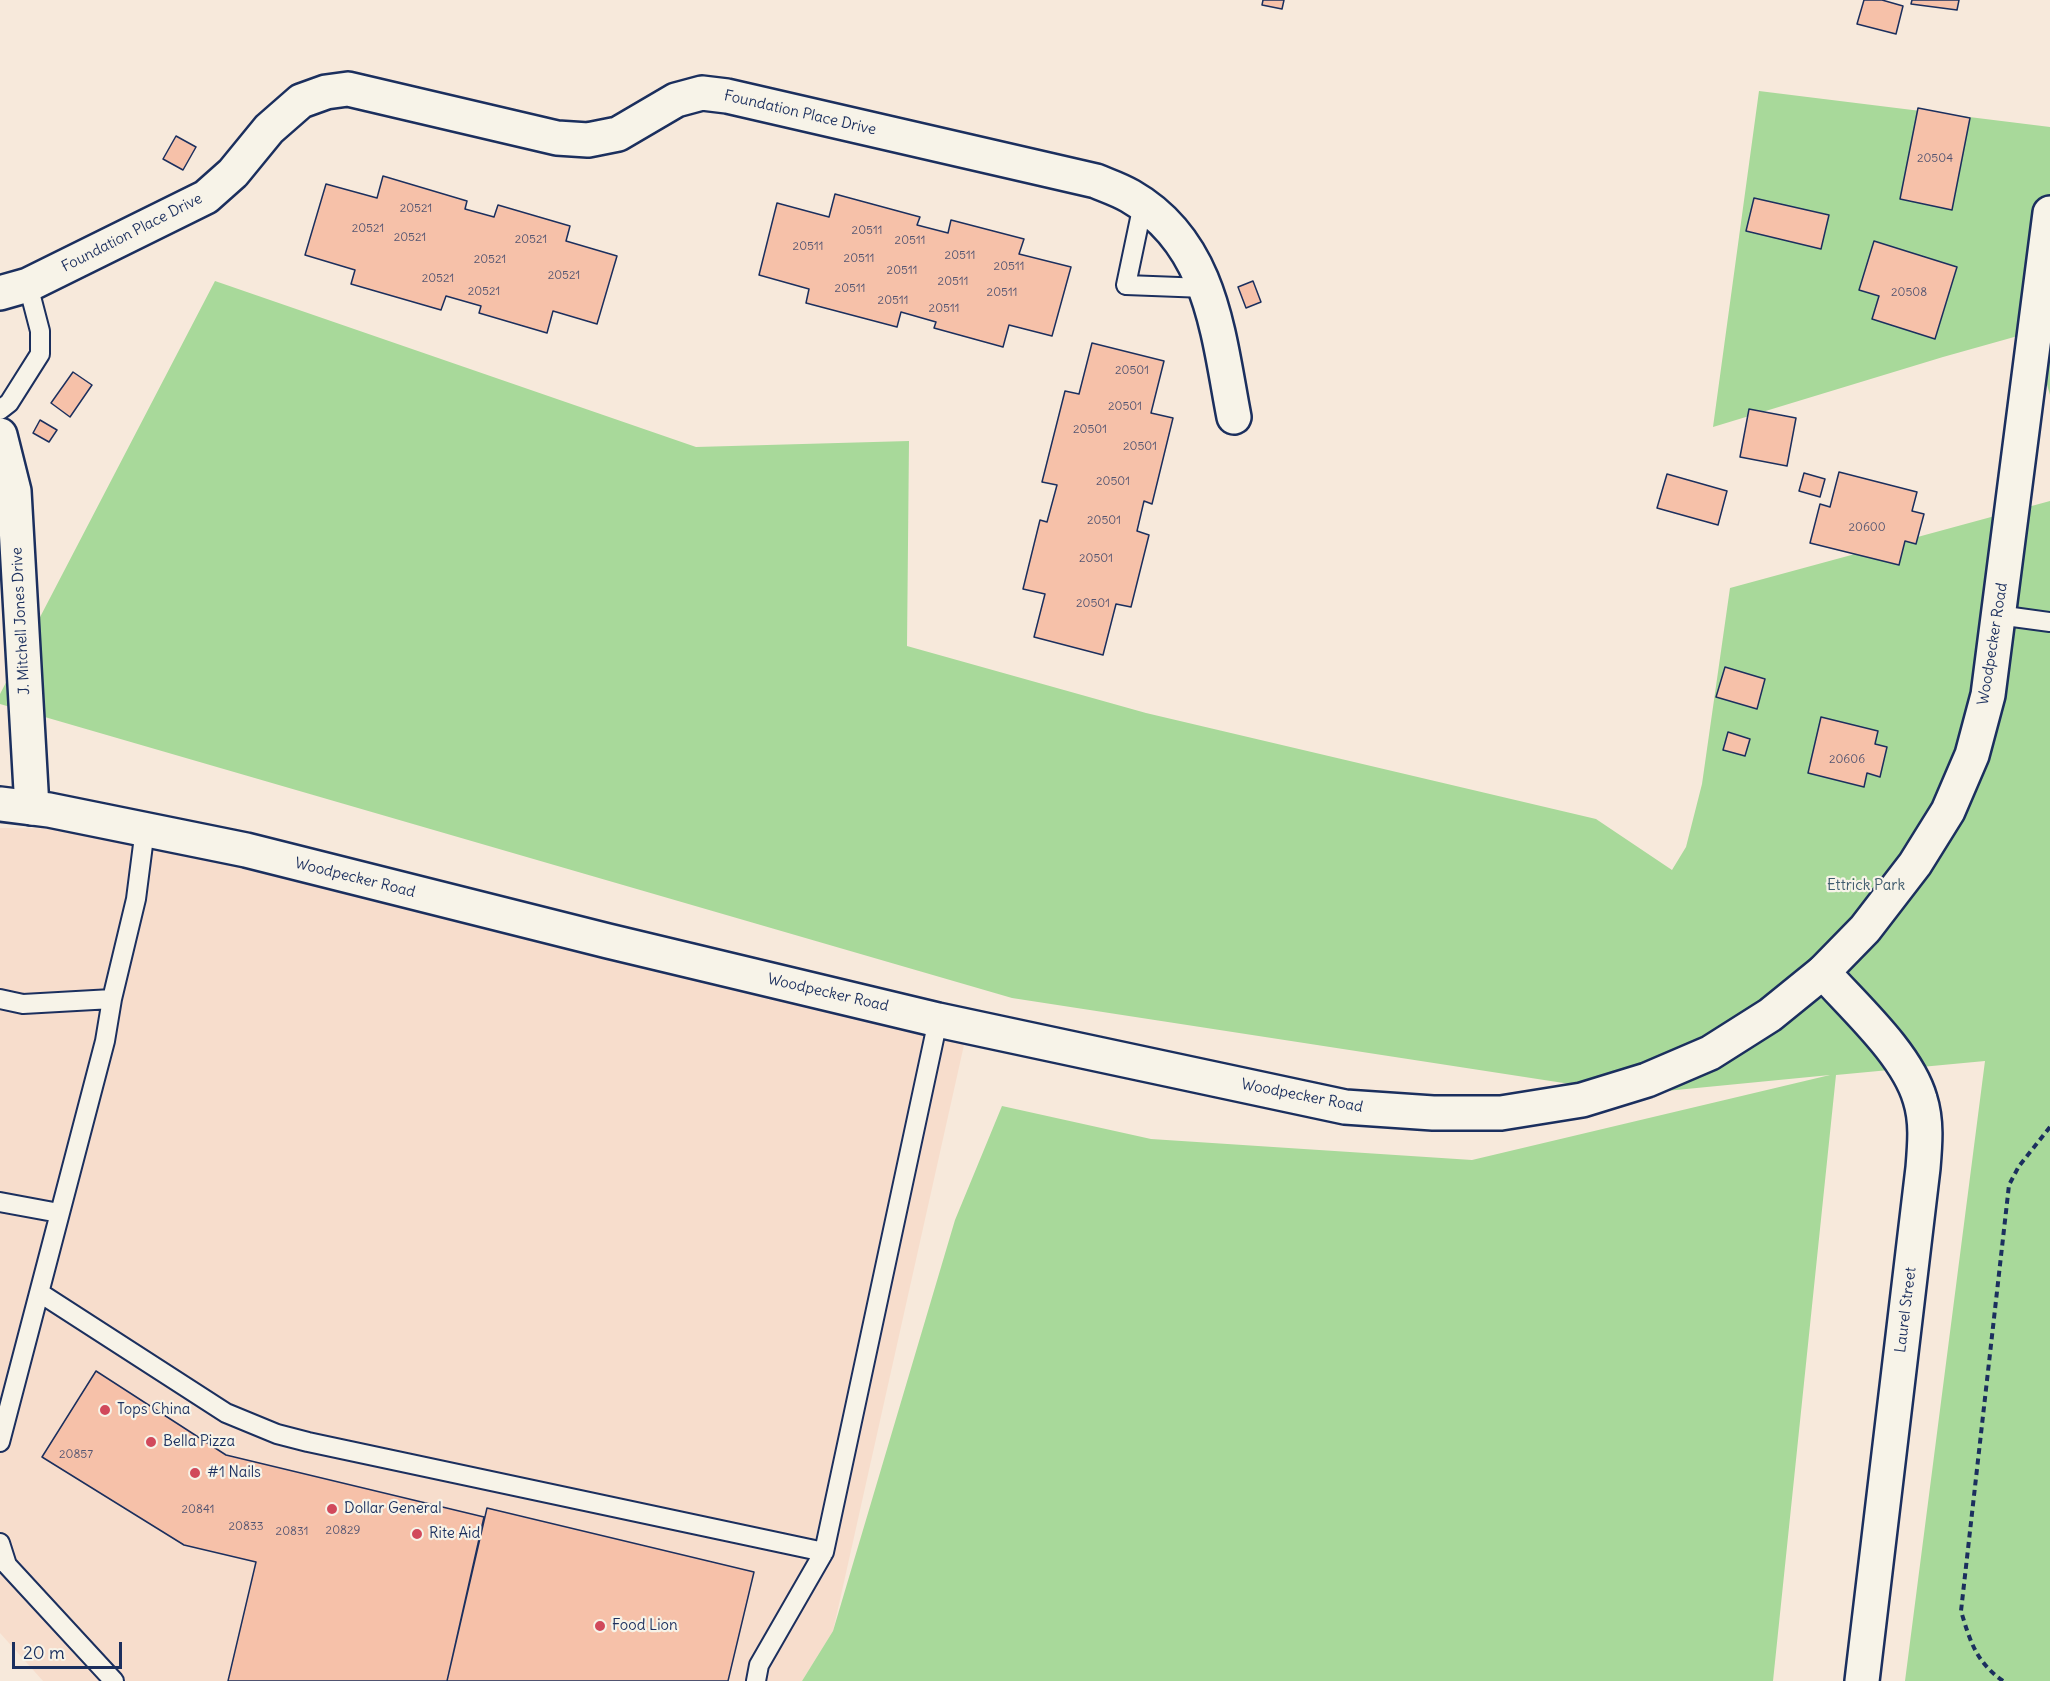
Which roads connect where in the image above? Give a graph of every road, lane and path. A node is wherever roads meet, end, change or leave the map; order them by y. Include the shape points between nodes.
1 (1143, 204) junction
2 (2050, 213) edge
3 (1206, 288) junction
4 (14, 289) edge
5 (0, 410) edge
6 (1234, 417) dead end
7 (0, 435) edge
8 (1998, 615) junction
9 (2050, 622) edge
10 (16, 806) edge
11 (145, 829) junction
12 (1823, 972) junction
13 (0, 999) edge
14 (112, 999) junction
15 (938, 1020) junction
16 (2050, 1127) edge
17 (0, 1202) edge
18 (59, 1213) junction
19 (40, 1293) junction
20 (0, 1442) edge
21 (0, 1543) edge
22 (824, 1552) junction
23 (114, 1681) edge
24 (756, 1681) edge
25 (1862, 1681) edge
26 (2003, 1681) edge

1 - 3 main road, Foundation Place Drive via 1177,234
1 - 3 lane via 1126,285
1 - 4 main road, Foundation Place Drive via 1096,181 727,96 702,93 676,100 618,134 588,140 556,138 348,89 300,101 269,129 233,173 206,196
2 - 8 main road, Woodpecker Road
3 - 6 main road, Foundation Place Drive
4 - 5 lane via 40,331 40,354 9,403
7 - 10 main road, J. Mitchell Jones Drive via 14,491
8 - 9 lane
8 - 12 main road, Woodpecker Road via 1985,705 1972,755 1947,812 1908,874 1865,929
10 - 11 main road, Woodpecker Road
11 - 14 lane via 136,899
11 - 15 main road, Woodpecker Road via 246,850
12 - 15 main road, Woodpecker Road via 1770,1015 1710,1053 1647,1080 1582,1100 1502,1113 1345,1107
12 - 25 main road, Laurel Street via 1902,1060 1920,1098 1926,1133
13 - 14 lane via 23,1004
14 - 18 lane via 105,1041
15 - 22 lane
16 - 26 path via 2009,1185 1961,1611 1973,1649 1992,1674
17 - 18 lane
18 - 19 lane
19 - 20 lane
19 - 22 lane via 226,1413 277,1434
21 - 23 lane via 7,1565
22 - 24 lane via 759,1665

